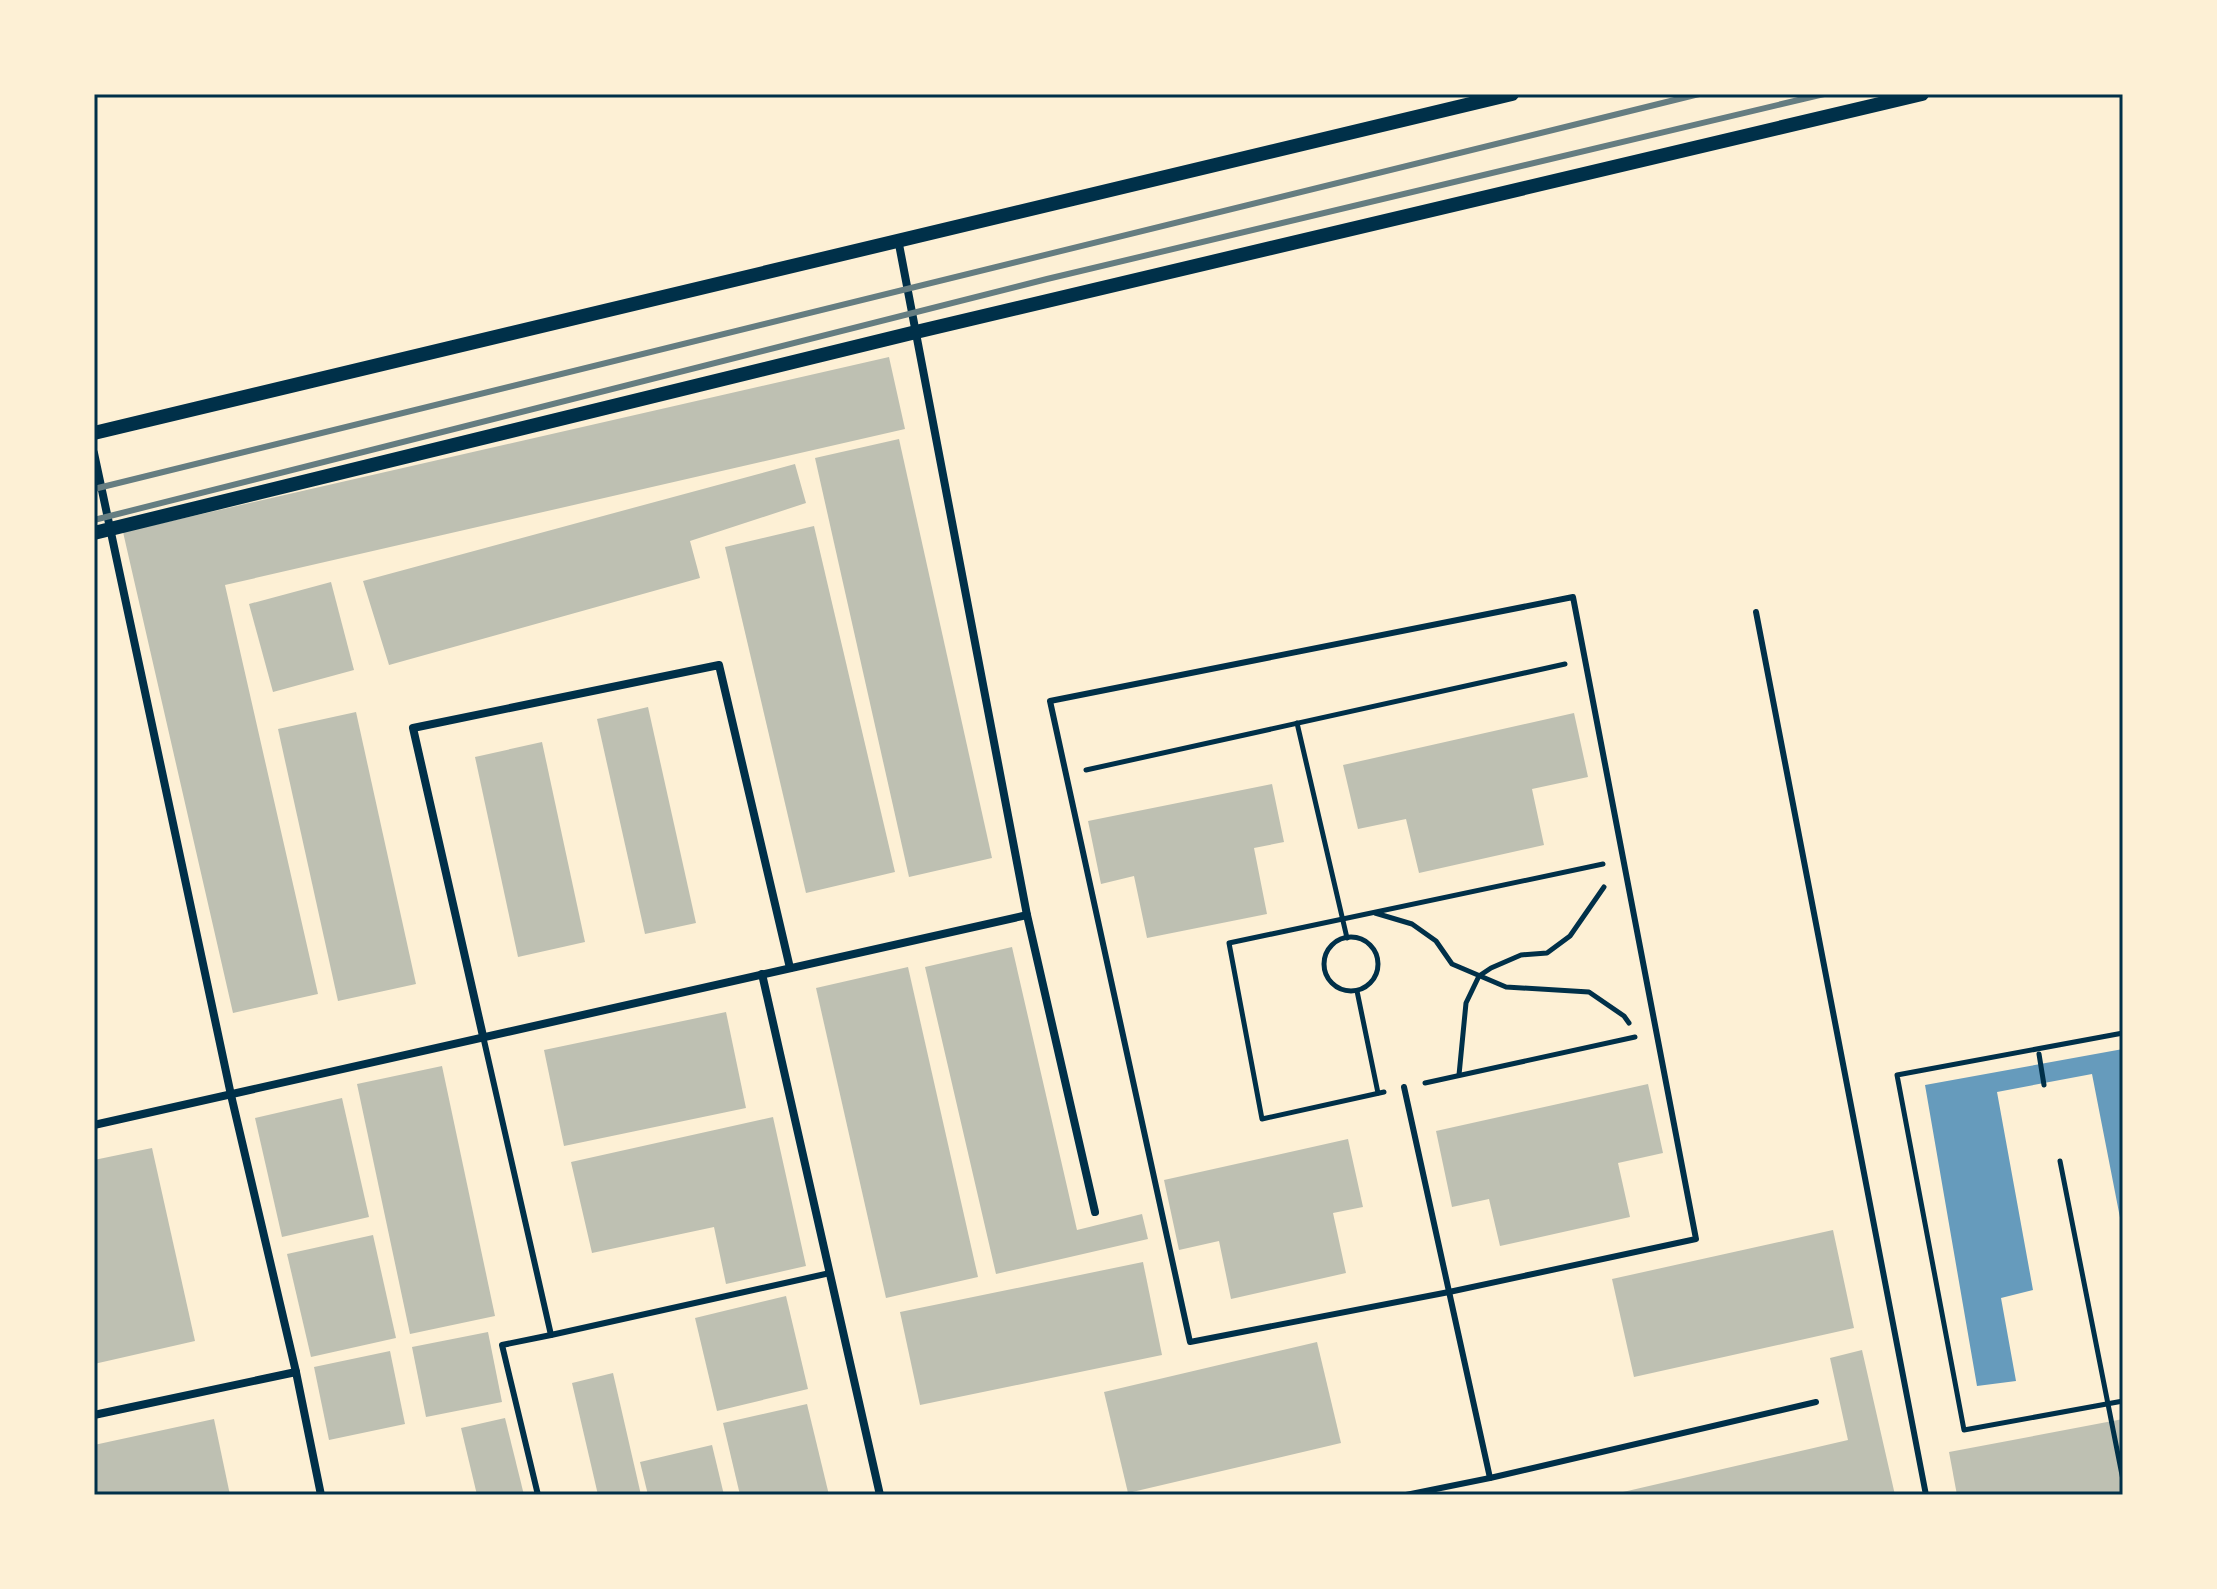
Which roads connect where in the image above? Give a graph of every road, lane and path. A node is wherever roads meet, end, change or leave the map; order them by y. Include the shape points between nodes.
1 (1512, 94) edge
2 (1922, 94) edge
3 (898, 239) junction
4 (916, 332) junction
5 (94, 433) edge
6 (94, 453) edge
7 (111, 529) junction
8 (94, 533) edge
9 (1756, 612) dead end
10 (1585, 660) junction
11 (1297, 723) junction
12 (1066, 775) junction
13 (1623, 860) junction
14 (1374, 913) junction
15 (1027, 915) junction
16 (1341, 920) junction
17 (1347, 938) junction
18 (790, 968) junction
19 (762, 974) junction
20 (1479, 976) junction
21 (1357, 991) junction
22 (1656, 1032) junction
23 (2123, 1033) edge
24 (483, 1036) junction
25 (1638, 1036) junction
26 (2039, 1054) dead end
27 (1459, 1075) junction
28 (2044, 1084) dead end
29 (1404, 1087) junction
30 (1378, 1093) junction
31 (231, 1095) junction
32 (94, 1125) edge
33 (2060, 1161) dead end
34 (1095, 1212) dead end
35 (830, 1273) junction
36 (1449, 1292) junction
37 (551, 1335) junction
38 (296, 1372) junction
39 (2123, 1401) edge
40 (1816, 1402) dead end
41 (2109, 1404) junction
42 (94, 1415) edge
43 (1490, 1478) junction
44 (2123, 1480) edge
45 (321, 1495) edge
46 (538, 1495) edge
47 (880, 1495) edge
48 (1406, 1495) edge
49 (1926, 1495) edge

1 - 3 street
2 - 4 street
3 - 4 street
3 - 5 street
4 - 7 street
4 - 15 street
6 - 7 street
7 - 8 street
7 - 31 street
9 - 49 lane
10 - 11 path
10 - 12 lane via 1573,597 1050,701
10 - 13 lane
11 - 12 path
11 - 16 path
12 - 36 lane via 1190,1342
13 - 14 path
13 - 20 path via 1570,936 1547,953 1521,955
13 - 22 lane
14 - 16 path
14 - 20 path via 1412,924 1436,941 1452,964
15 - 18 street
15 - 34 street
16 - 17 path
16 - 30 path via 1229,943 1262,1119
17 - 21 path via 1372,947 1378,963 1374,980
17 - 21 path via 1332,946 1325,972 1335,986
18 - 19 street
18 - 24 street via 719,665 413,728
19 - 24 street
19 - 35 street
20 - 25 path via 1506,987 1589,992 1624,1016
20 - 27 path via 1466,1003
21 - 30 path
22 - 25 path
22 - 36 lane via 1696,1239
23 - 41 path via 1897,1075 1964,1430
24 - 31 street
24 - 37 lane
25 - 27 path
26 - 28 path
27 - 29 path
29 - 30 path
29 - 36 lane
31 - 32 street
31 - 38 street
33 - 41 path
35 - 37 lane
35 - 47 street
36 - 43 lane
37 - 46 lane via 502,1345
38 - 42 street
38 - 45 street
39 - 41 path
40 - 43 lane
41 - 44 path
43 - 48 lane

